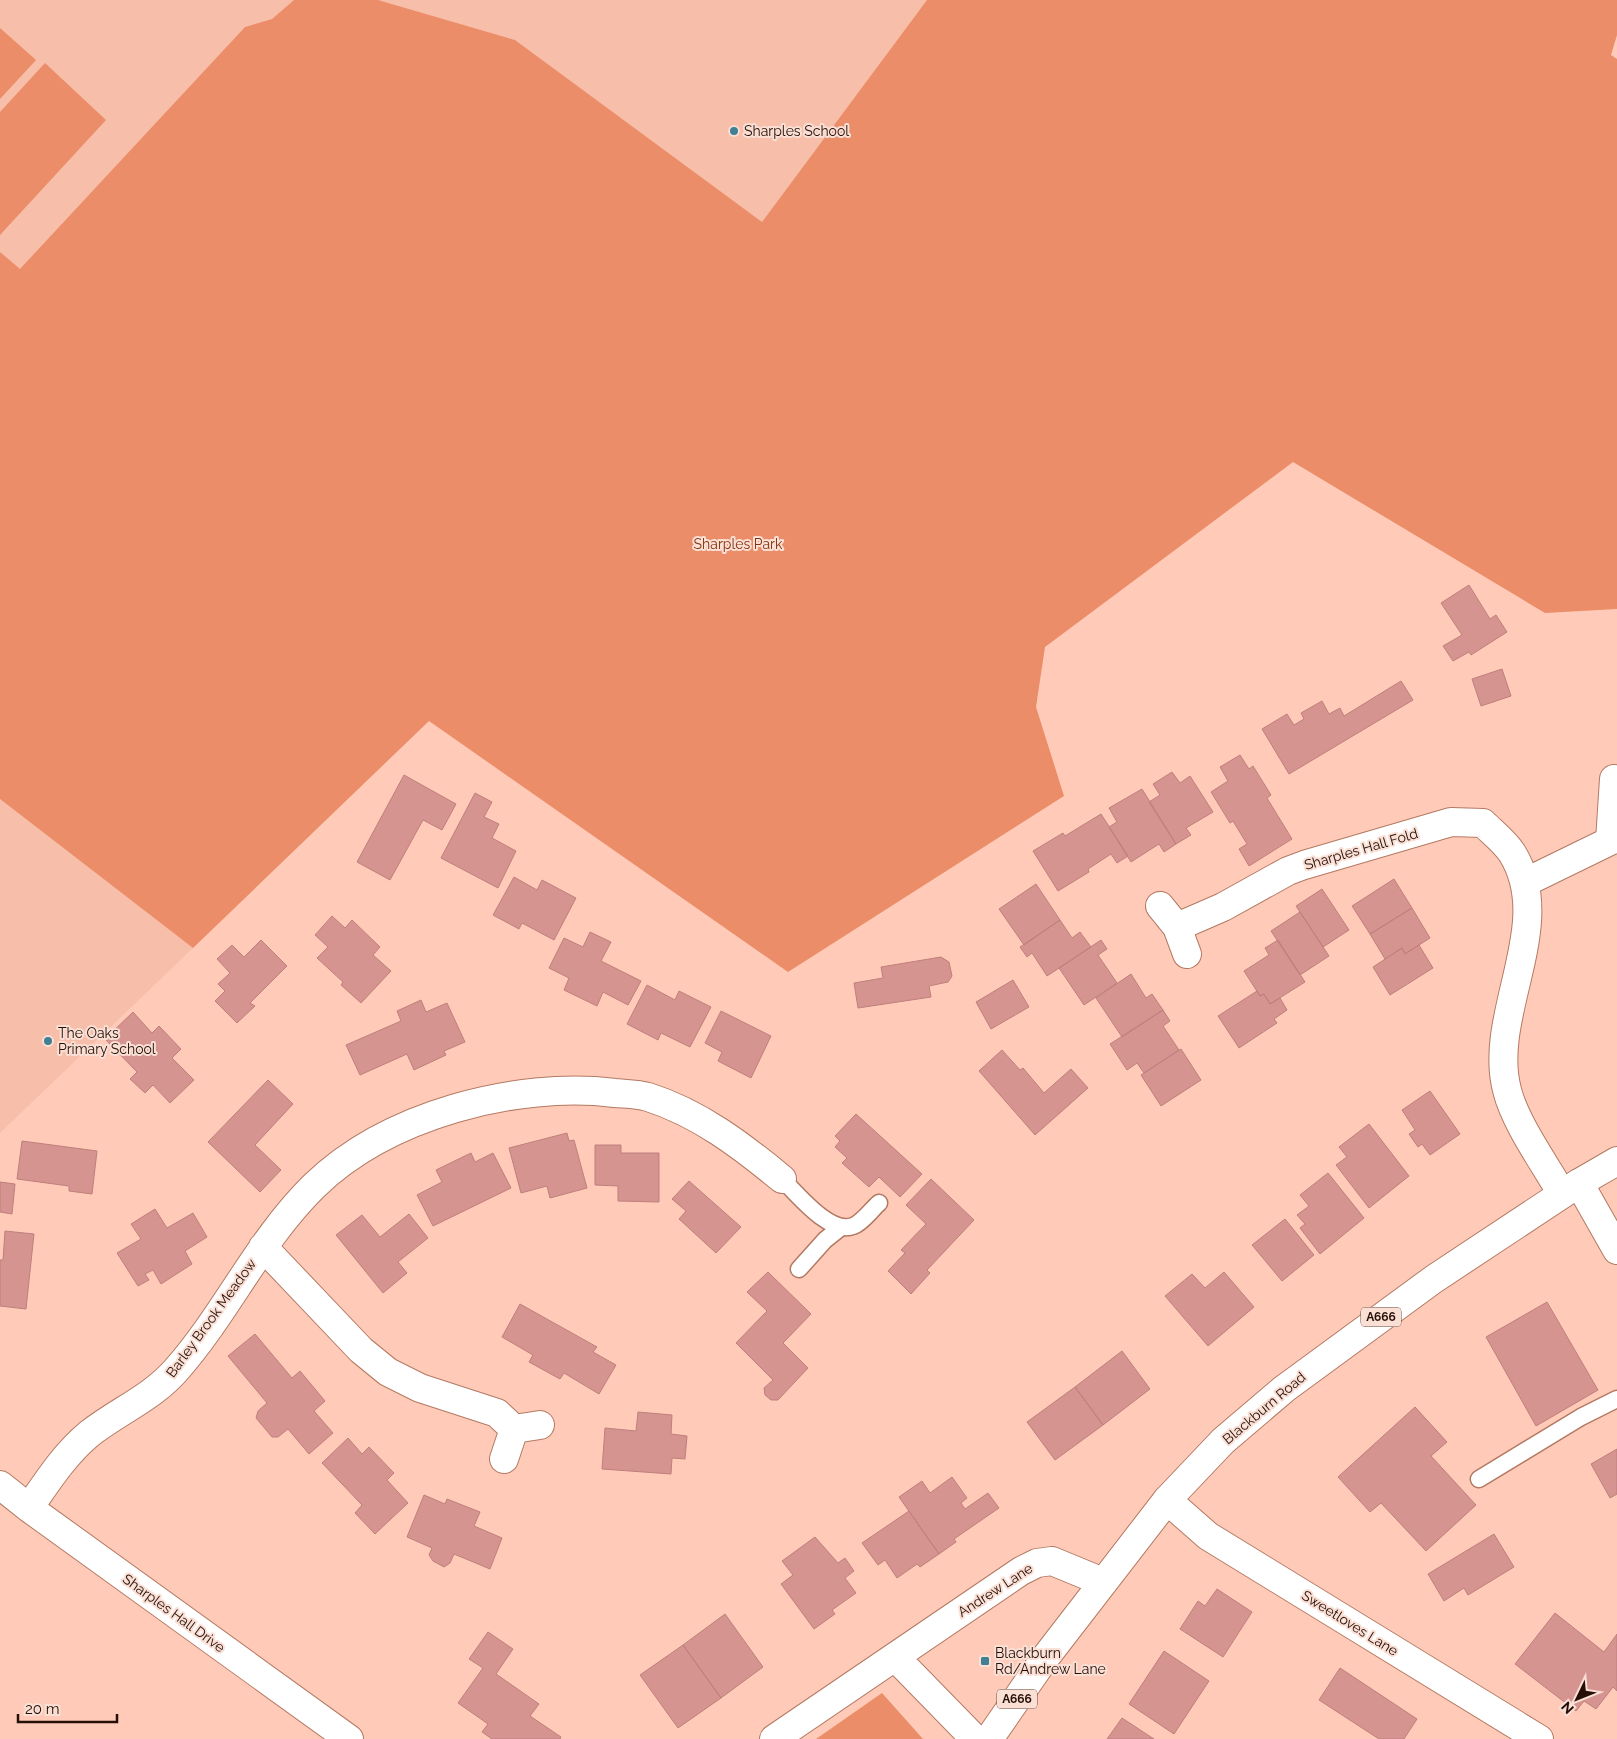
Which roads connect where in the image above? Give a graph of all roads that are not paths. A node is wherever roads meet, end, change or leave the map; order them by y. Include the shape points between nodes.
1 (1614, 779) dead end
2 (1526, 882) junction
3 (1160, 906) dead end
4 (1177, 927) junction
5 (1187, 954) dead end
6 (1617, 1161) edge
7 (782, 1179) joint
8 (1571, 1188) junction
9 (879, 1203) dead end
10 (840, 1228) junction
11 (263, 1248) junction
12 (1617, 1250) edge
13 (798, 1270) dead end
14 (1617, 1399) edge
15 (540, 1425) dead end
16 (514, 1429) junction
17 (504, 1459) dead end
18 (1479, 1479) dead end
19 (0, 1485) edge
20 (1167, 1500) junction
21 (29, 1508) junction
22 (1103, 1582) junction
23 (895, 1657) junction
24 (349, 1739) edge
25 (774, 1739) edge
26 (975, 1739) edge
27 (989, 1739) edge
28 (1539, 1739) edge

1 - 2 main road via 1610,841
2 - 4 main road, Sharples Hall Fold via 1512,852 1483,823 1451,822 1288,871 1223,907
2 - 8 main road, Sharples Hall Fold via 1528,913 1504,1055 1507,1090 1523,1127
3 - 4 main road
4 - 5 main road
6 - 8 main road, Blackburn Road / A666
7 - 10 lane via 816,1213
7 - 11 main road, Barley Brook Meadow via 739,1143 696,1118 648,1097 590,1090 531,1092 484,1100 434,1115 353,1156 316,1185 284,1219
8 - 12 main road, Sharples Hall Fold
8 - 20 main road, Blackburn Road / A666 via 1434,1279 1284,1389 1223,1441
9 - 10 lane via 854,1226
10 - 13 lane
11 - 16 main road, Barley Brook Meadow via 361,1350 388,1372 420,1388 497,1413
11 - 21 main road, Barley Brook Meadow via 176,1369 151,1394 90,1434 69,1452
14 - 18 lane
15 - 16 main road
16 - 17 main road
19 - 21 main road, Sharples Hall Drive
20 - 22 main road, Blackburn Road / A666
20 - 28 main road, Sweetloves Lane via 1208,1536
21 - 24 main road, Sharples Hall Drive
22 - 23 main road, Andrew Lane via 1052,1561 1037,1563
22 - 27 main road, Blackburn Road / A666
23 - 25 main road, Andrew Lane
23 - 26 main road

